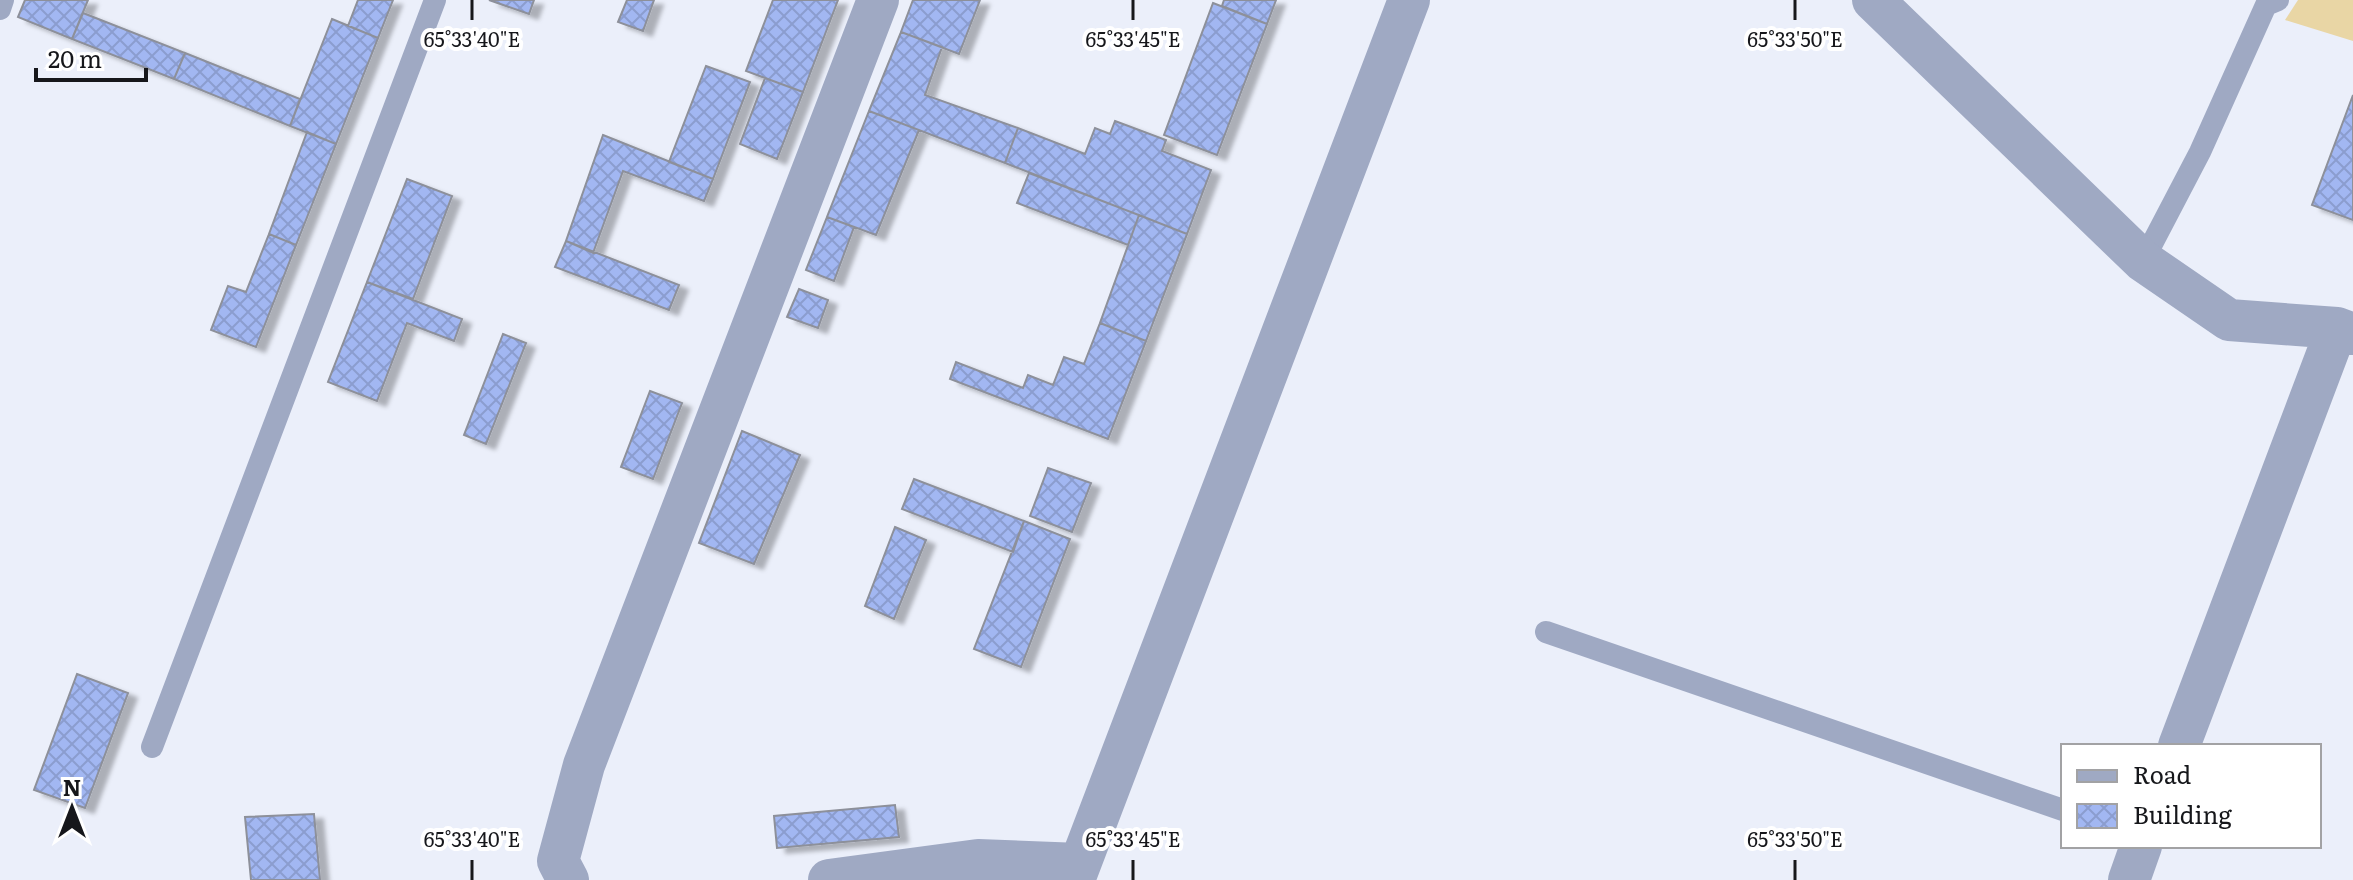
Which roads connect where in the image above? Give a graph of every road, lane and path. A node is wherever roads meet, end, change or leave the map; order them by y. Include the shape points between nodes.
1 (3, 0) edge
2 (435, 0) edge
3 (878, 0) edge
4 (1409, 0) edge
5 (1873, 0) edge
6 (2278, 0) edge
7 (0, 9) edge
8 (2143, 261) junction
9 (2345, 331) edge
10 (1546, 632) dead end
11 (2180, 744) edge
12 (152, 747) dead end
13 (2061, 809) edge
14 (2140, 848) edge
15 (1077, 872) edge
16 (568, 880) edge
17 (829, 880) edge
18 (2129, 880) edge

1 - 7 lane
2 - 12 lane
3 - 16 street via 584,765 558,861
4 - 15 street
5 - 8 street
6 - 8 lane via 2266,5 2200,152
8 - 9 street via 2229,320
9 - 11 street
10 - 13 lane
14 - 18 street
15 - 17 street via 978,860

